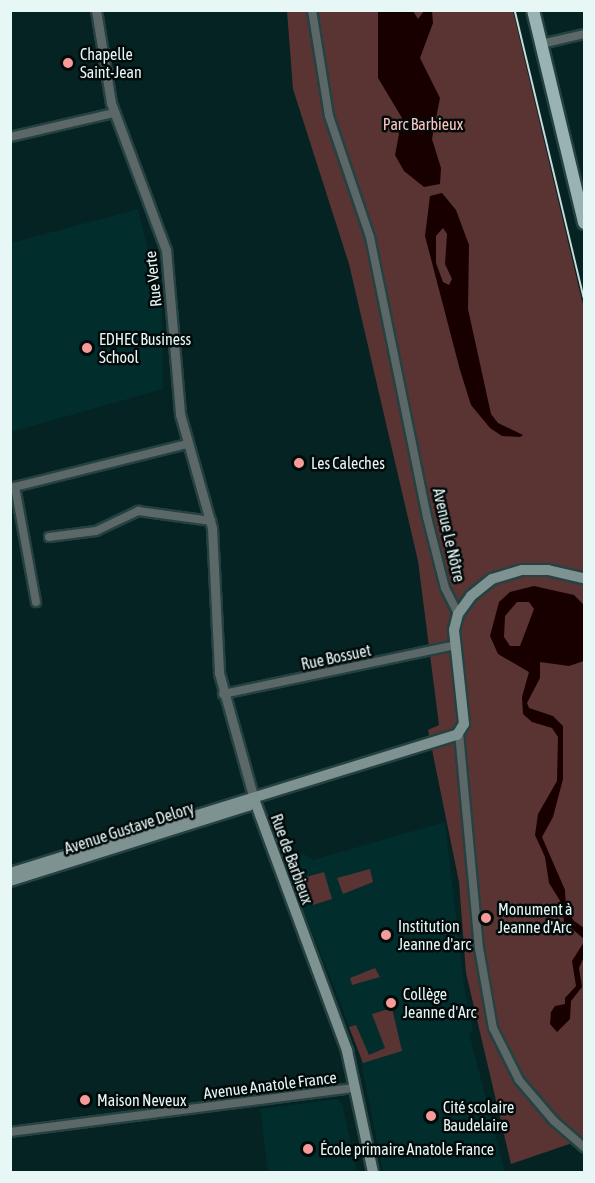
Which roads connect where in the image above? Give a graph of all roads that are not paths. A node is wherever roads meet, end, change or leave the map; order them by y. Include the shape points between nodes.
1 (96, 10) edge
2 (312, 10) edge
3 (533, 10) edge
4 (585, 34) edge
5 (541, 44) junction
6 (114, 113) junction
7 (10, 137) edge
8 (583, 208) edge
9 (585, 223) edge
10 (188, 444) junction
11 (211, 521) junction
12 (49, 537) dead end
13 (214, 550) joint
14 (585, 578) edge
15 (36, 602) dead end
16 (458, 614) junction
17 (455, 645) junction
18 (223, 694) junction
19 (459, 733) junction
20 (254, 799) junction
21 (10, 873) edge
22 (10, 881) edge
23 (355, 1088) junction
24 (10, 1132) edge
25 (585, 1147) edge
26 (373, 1173) edge

1 - 6 street, Rue Verte
2 - 16 street, Avenue Le Nôtre via 330,116 370,237 427,517 444,583
3 - 5 main road
4 - 5 street
5 - 8 main road
6 - 7 street
6 - 10 street, Rue Verte via 166,250 179,406
8 - 9 main road
10 - 11 street, Rue Verte
10 - 15 street via 15,487
11 - 12 street via 138,511 96,531
11 - 13 street, Rue Verte
13 - 18 street, Rue de Barbieux via 216,645
14 - 16 main road via 542,570 506,574 478,588
16 - 17 main road, Avenue Le Nôtre
17 - 18 street, Rue Bossuet
17 - 19 main road, Avenue Le Nôtre via 464,721
18 - 20 street, Rue de Barbieux
19 - 20 main road, Avenue Gustave Delory
19 - 25 street, Avenue Le Nôtre via 478,948 492,1028 519,1080 554,1120
20 - 21 main road, Avenue Gustave Delory via 246,798
20 - 22 main road, Avenue Gustave Delory via 248,806
20 - 23 main road, Rue de Barbieux via 347,1051
23 - 24 street, Avenue Anatole France
23 - 26 main road, Rue de Barbieux

